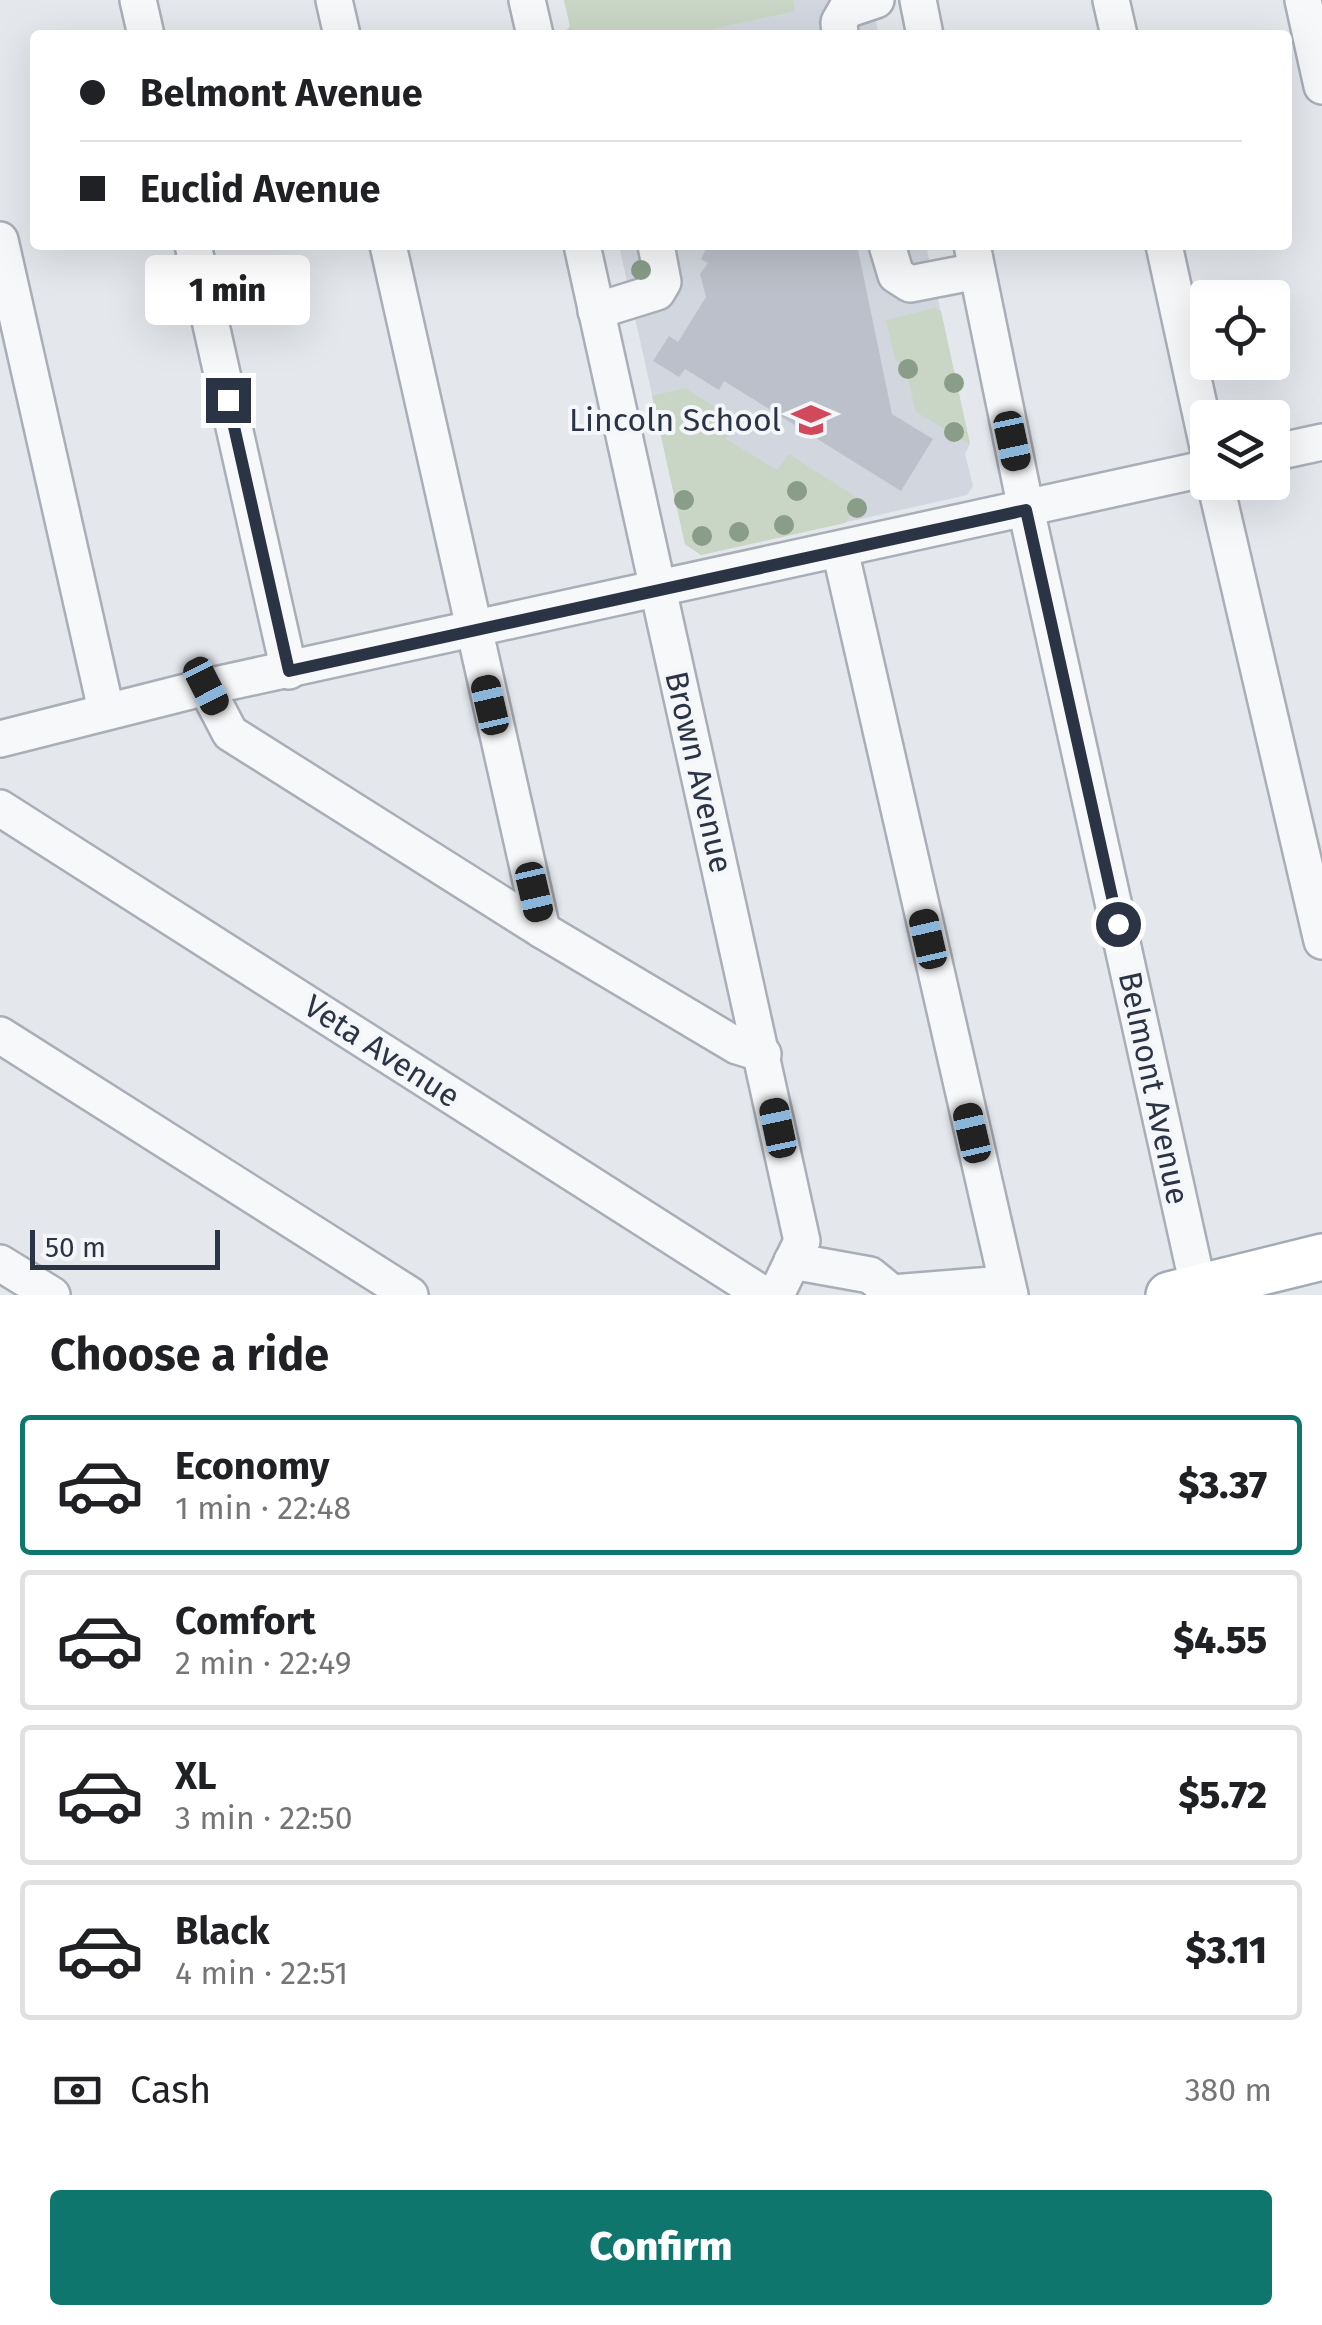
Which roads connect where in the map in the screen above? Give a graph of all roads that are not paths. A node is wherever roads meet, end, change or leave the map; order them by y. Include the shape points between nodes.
1 (138, 0) edge
2 (334, 0) edge
3 (527, 0) edge
4 (876, 0) edge
5 (918, 0) edge
6 (1111, 0) edge
7 (1303, 0) edge
8 (145, 30) edge
9 (341, 30) edge
10 (534, 30) edge
11 (840, 30) edge
12 (924, 30) edge
13 (1118, 30) edge
14 (1322, 86) edge
15 (0, 240) edge
16 (194, 250) edge
17 (389, 250) edge
18 (583, 250) edge
19 (657, 250) edge
20 (888, 250) edge
21 (1165, 250) edge
22 (975, 258) edge
23 (596, 312) junction
24 (1198, 400) edge
25 (1322, 442) edge
26 (1290, 449) edge
27 (1190, 472) edge
28 (1220, 500) edge
29 (1026, 510) junction
30 (840, 550) junction
31 (658, 589) junction
32 (472, 630) junction
33 (289, 671) junction
34 (206, 686) junction
35 (106, 710) junction
36 (0, 738) edge
37 (0, 808) edge
38 (542, 930) junction
39 (1322, 941) edge
40 (0, 1035) edge
41 (763, 1054) junction
42 (1322, 1257) edge
43 (792, 1261) junction
44 (0, 1263) edge
45 (1183, 1290) edge
46 (1009, 1292) edge
47 (52, 1295) edge
48 (410, 1295) edge
49 (764, 1295) edge
50 (776, 1295) edge

1 - 8 street
2 - 9 street
3 - 10 street
4 - 11 street via 846,10
5 - 12 street
6 - 13 street
7 - 14 street
15 - 35 street
16 - 33 street
17 - 32 street
18 - 23 street, Brown Avenue
19 - 23 street via 662,282 657,292
20 - 22 street via 896,275 910,284
21 - 24 street
22 - 29 street, Belmont Avenue
23 - 31 street, Brown Avenue
25 - 26 street
27 - 29 street
28 - 39 street
29 - 30 street
29 - 45 street, Belmont Avenue
30 - 31 street
30 - 46 street
31 - 32 street
31 - 41 street, Brown Avenue
32 - 33 street
32 - 38 street
33 - 34 street
34 - 35 street
34 - 38 street via 230,734
35 - 36 street
37 - 49 street, Veta Avenue
38 - 41 street via 737,1046
40 - 48 street
41 - 43 street, Brown Avenue via 802,1241
42 - 45 main road
43 - 46 street via 870,1275 892,1293 992,1285
43 - 50 street, Brown Avenue
44 - 47 street

